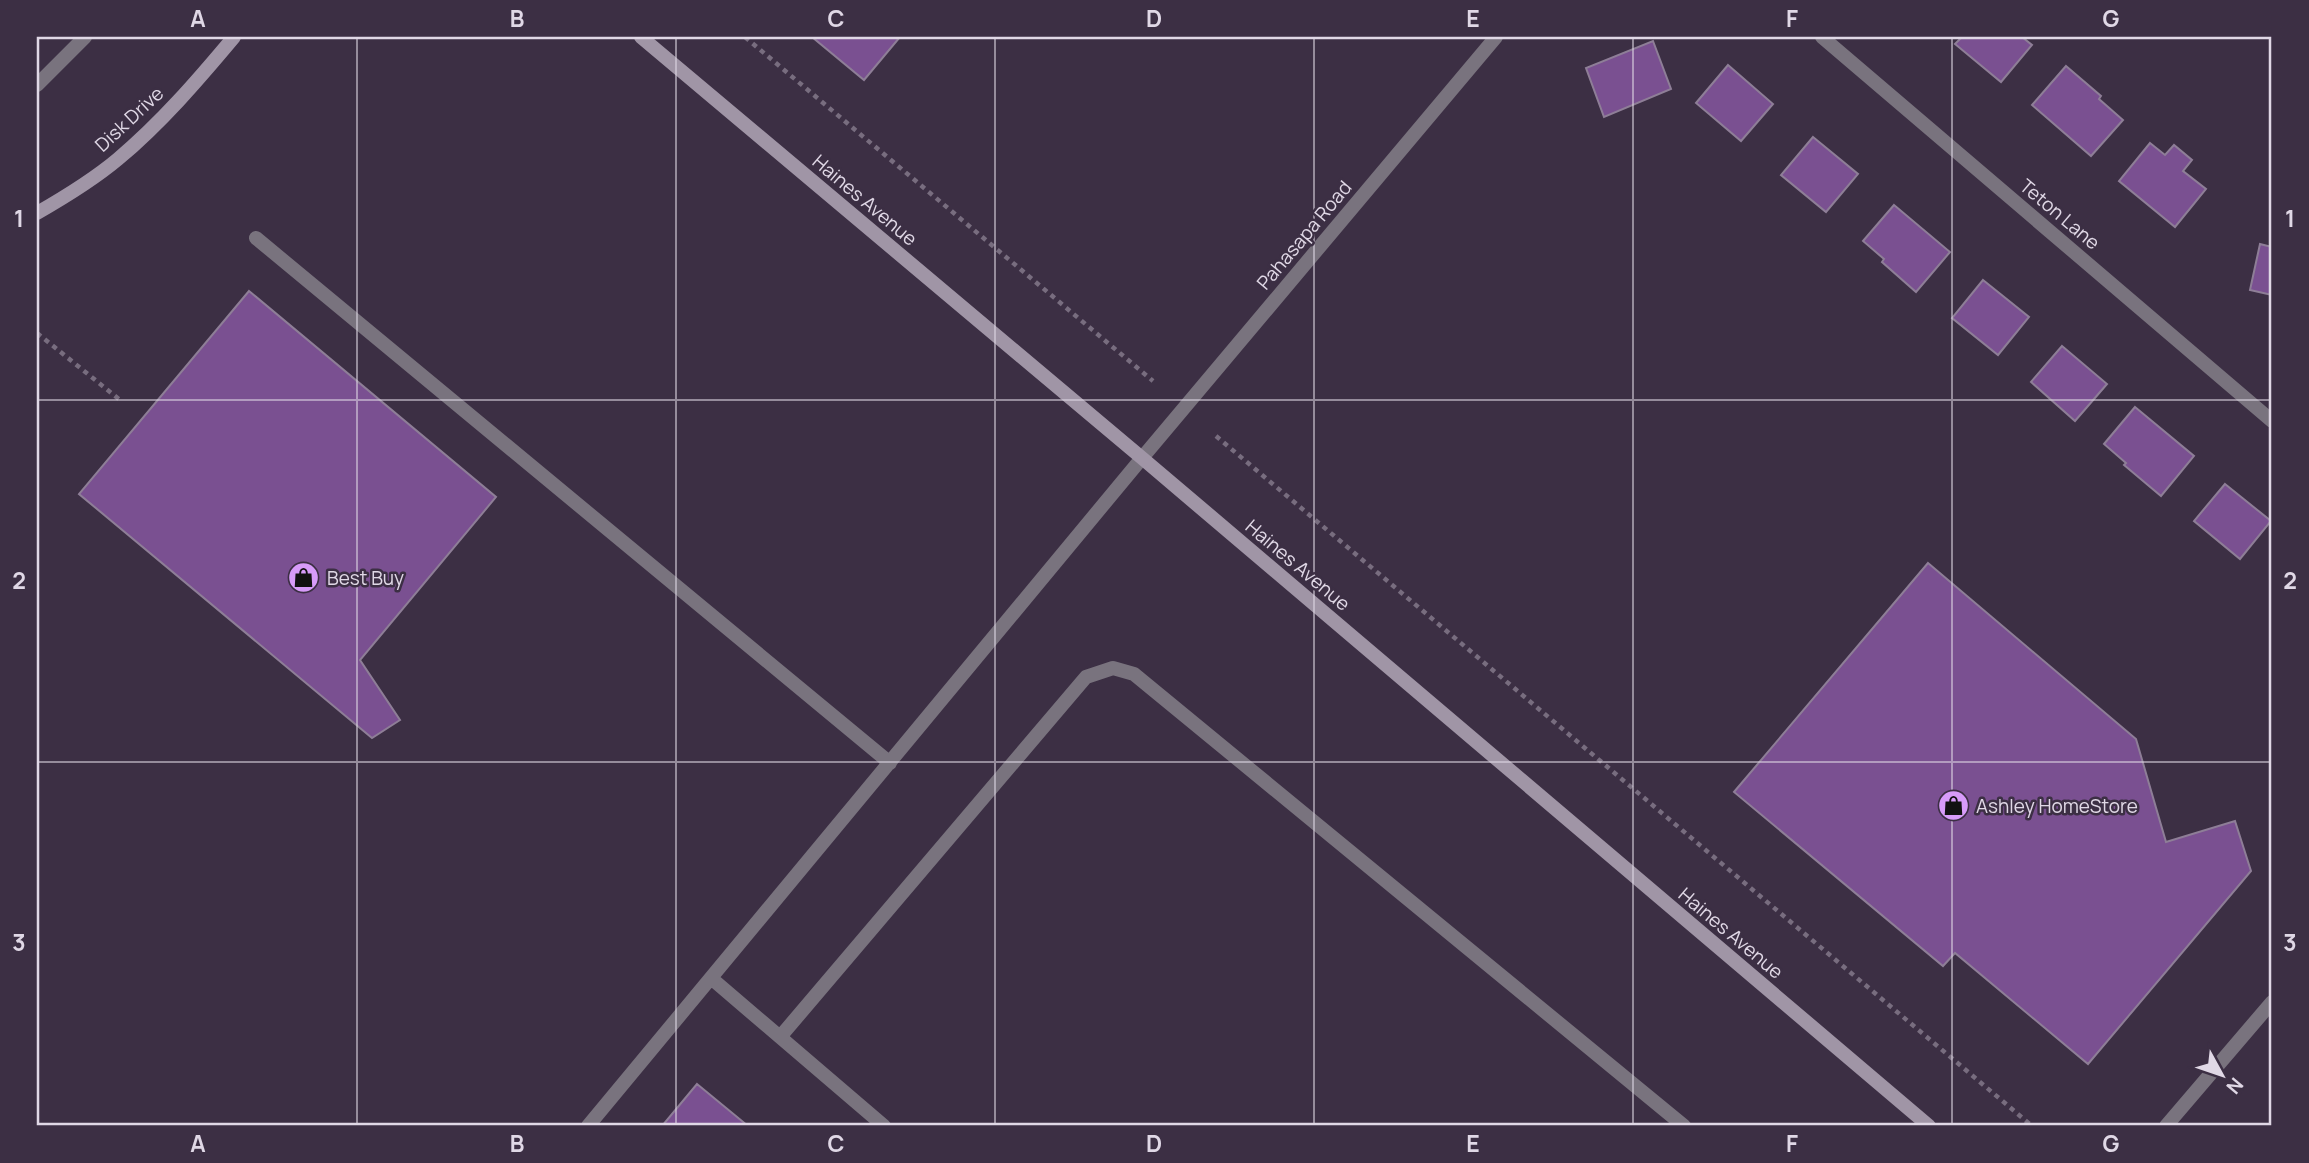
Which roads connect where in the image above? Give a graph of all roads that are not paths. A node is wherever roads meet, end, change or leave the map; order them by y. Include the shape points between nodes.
1 (85, 37) edge
2 (234, 37) edge
3 (641, 37) edge
4 (1496, 37) edge
5 (1822, 37) edge
6 (37, 85) edge
7 (37, 213) edge
8 (256, 238) dead end
9 (2272, 421) edge
10 (1142, 458) junction
11 (890, 763) junction
12 (712, 978) junction
13 (2272, 1002) edge
14 (780, 1037) junction
15 (588, 1126) edge
16 (884, 1126) edge
17 (1684, 1126) edge
18 (1929, 1126) edge
19 (2166, 1126) edge

1 - 6 street
2 - 7 main road, Disk Drive via 118,159
3 - 10 main road, Haines Avenue
4 - 10 street, Pahasapa Road
5 - 9 street, Teton Lane
8 - 11 street
10 - 11 street, Pahasapa Road
10 - 18 main road, Haines Avenue
11 - 12 street, Pahasapa Road
12 - 14 street
12 - 15 street, Pahasapa Road
13 - 19 street
14 - 16 street
14 - 17 street via 1086,677 1113,668 1134,674

